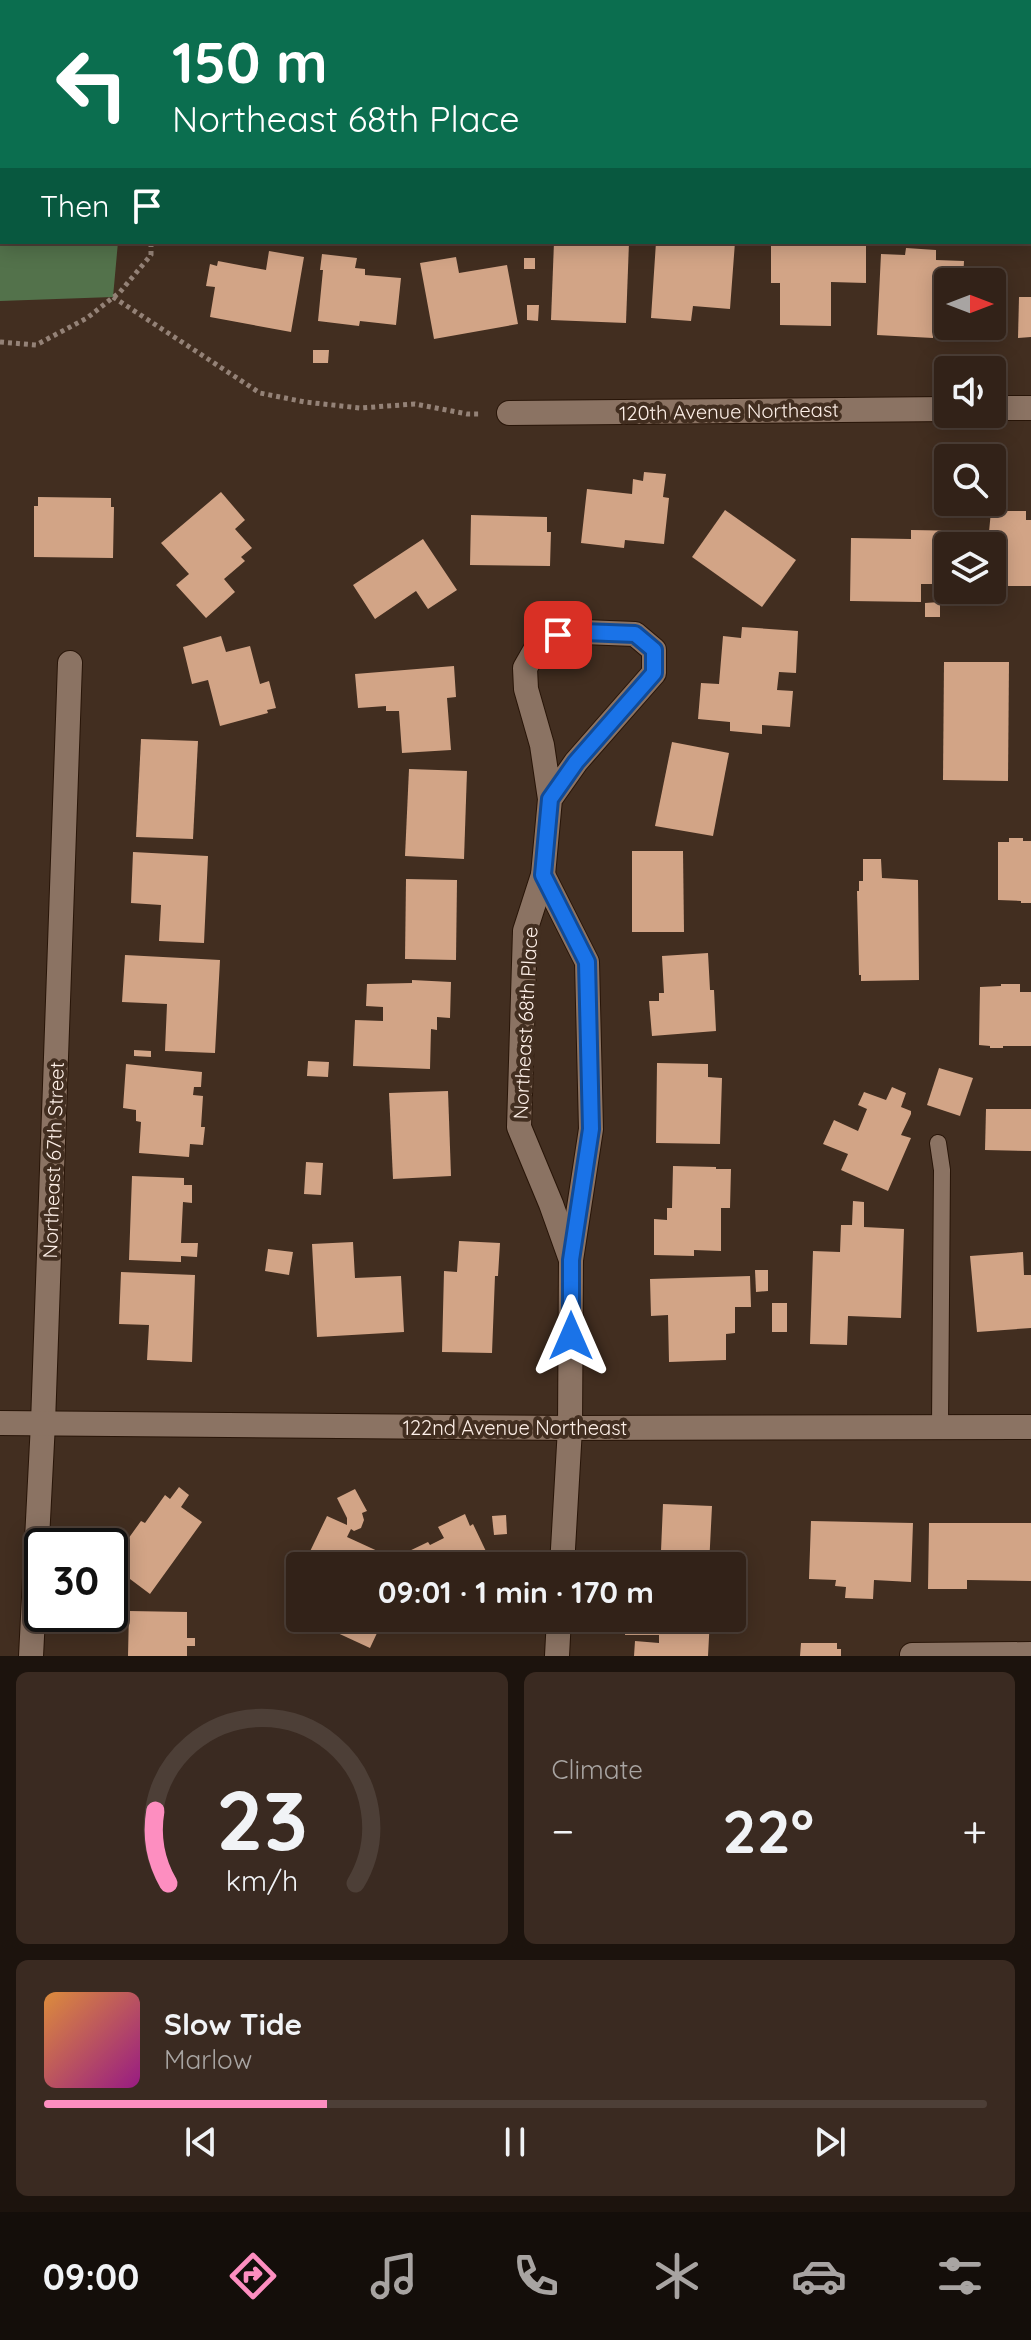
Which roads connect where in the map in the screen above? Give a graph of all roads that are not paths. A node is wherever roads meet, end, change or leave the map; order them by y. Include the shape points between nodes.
1 (1006, 408) edge
2 (1031, 408) edge
3 (934, 409) edge
4 (509, 413) road end
5 (70, 663) dead end
6 (550, 799) junction
7 (543, 875) junction
8 (938, 1143) dead end
9 (571, 1260) junction
10 (0, 1423) edge
11 (43, 1423) junction
12 (940, 1426) junction
13 (1031, 1427) edge
14 (570, 1428) junction
15 (563, 1552) edge
16 (555, 1632) edge
17 (550, 1653) edge
18 (1031, 1654) edge
19 (912, 1655) edge
20 (31, 1656) edge

1 - 2 street
3 - 4 street, 120th Avenue Northeast
5 - 11 street, Northeast 67th Street
6 - 6 street, Northeast 68th Place via 654,673 654,650 635,634 558,635 537,647 525,668
6 - 7 street, Northeast 68th Place
7 - 9 street, Northeast 68th Place via 587,962 591,1129
7 - 9 street, Northeast 68th Place via 525,931 519,1127
8 - 12 lane
9 - 14 street, Northeast 68th Place
10 - 11 street, 122nd Avenue Northeast
11 - 14 street, 122nd Avenue Northeast
11 - 20 street, Northeast 67th Street
12 - 13 street, 122nd Avenue Northeast
12 - 14 street, 122nd Avenue Northeast
14 - 15 street, Northeast 68th Place
16 - 17 street
18 - 19 street

